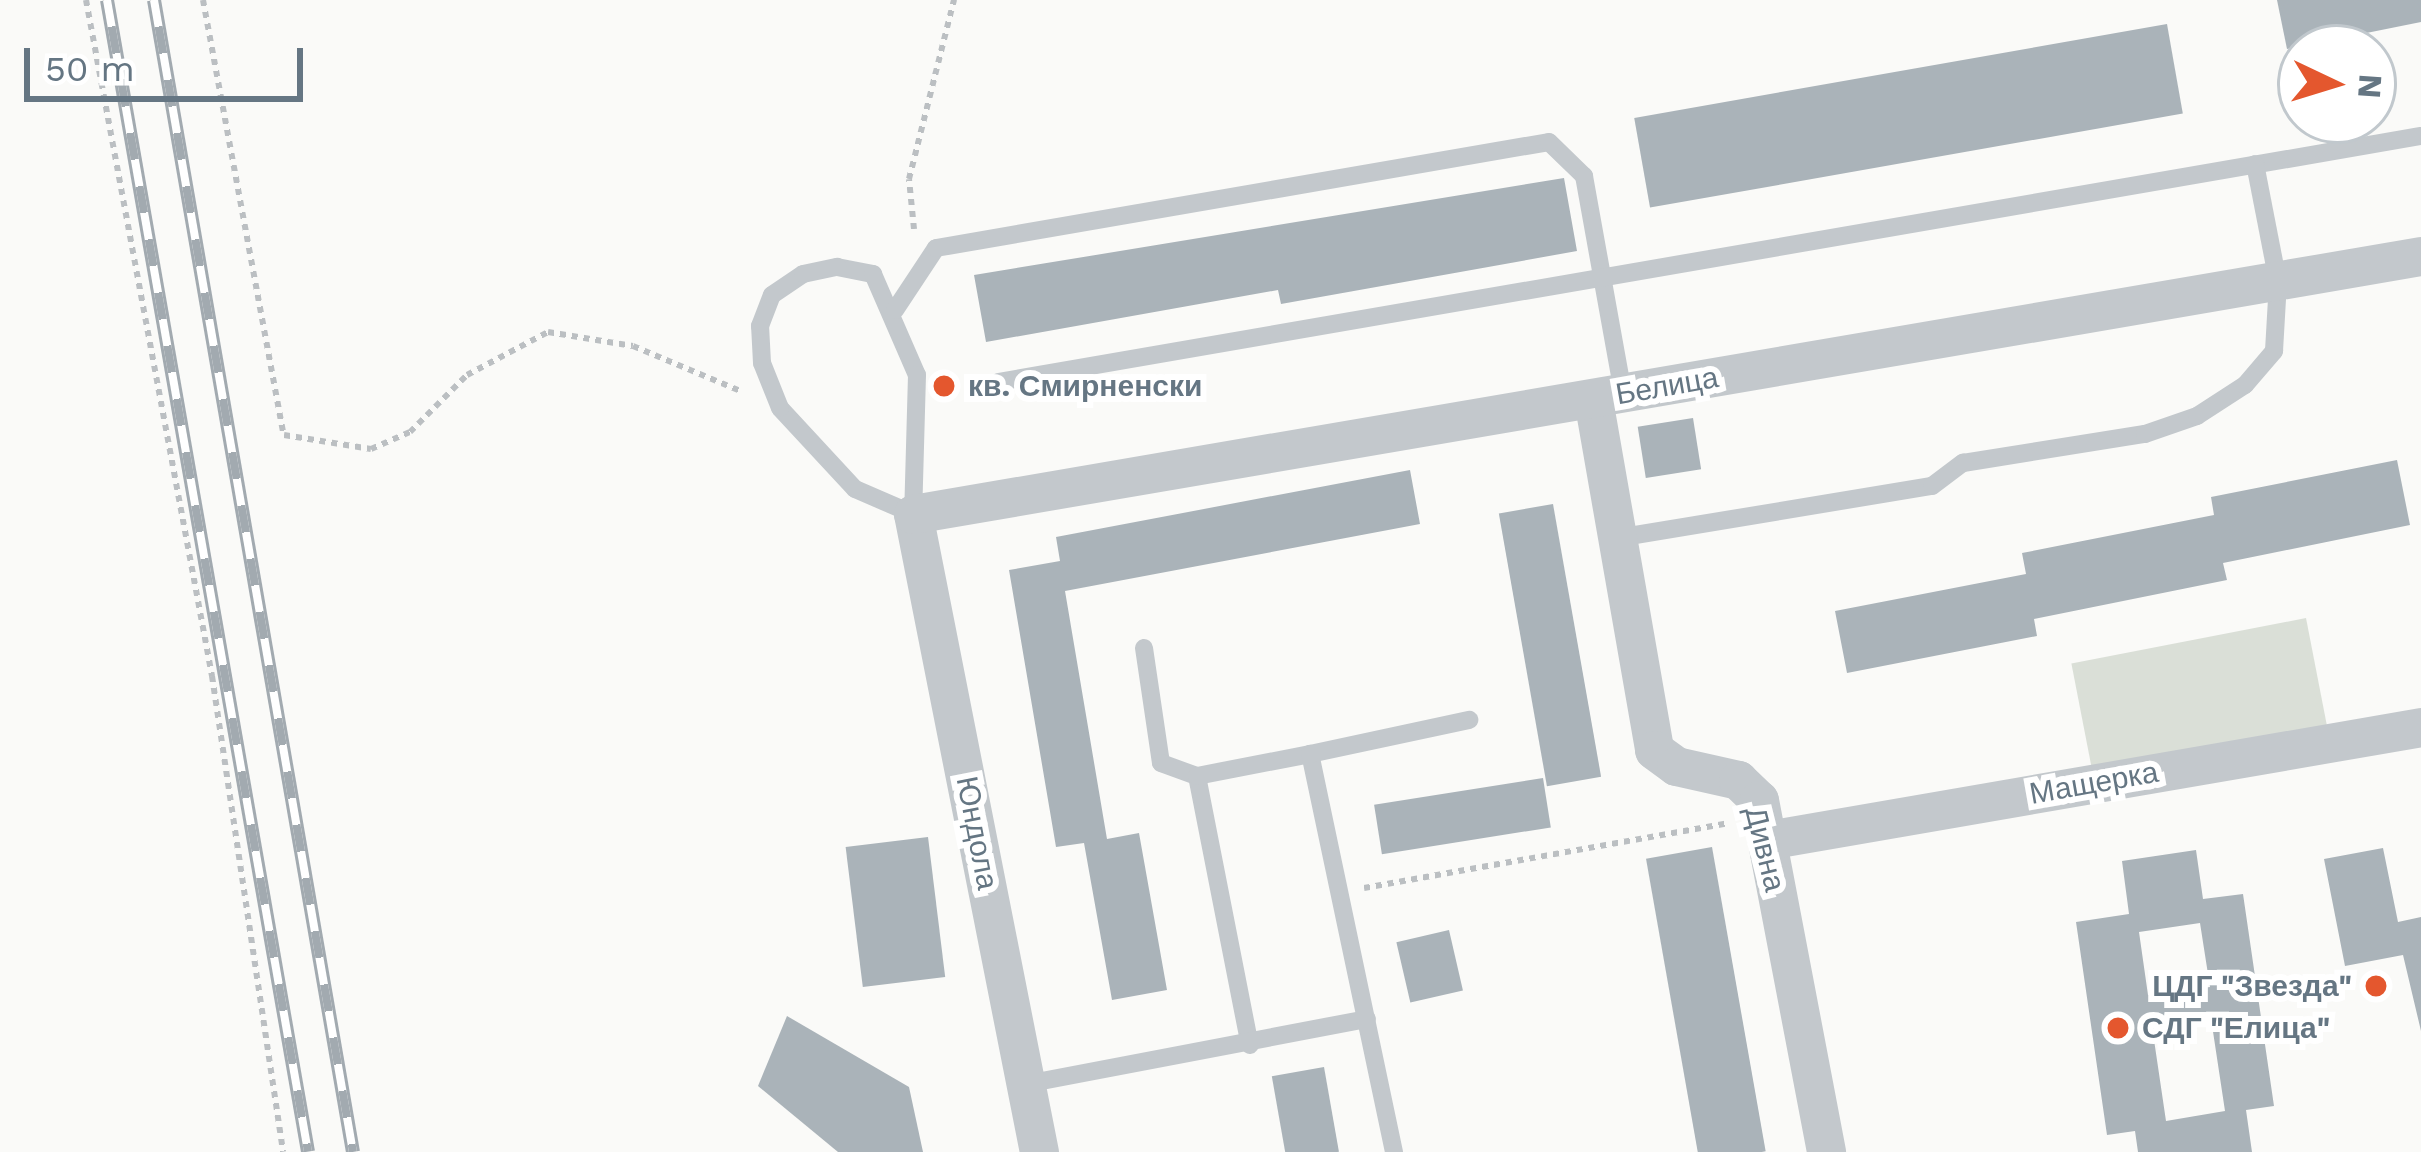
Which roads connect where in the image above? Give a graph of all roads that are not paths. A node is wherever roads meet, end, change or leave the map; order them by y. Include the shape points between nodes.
1 (2421, 136) edge
2 (2255, 164) junction
3 (2421, 256) edge
4 (1602, 278) junction
5 (2278, 282) junction
6 (895, 310) junction
7 (998, 382) dead end
8 (1608, 396) junction
9 (914, 514) junction
10 (1617, 538) junction
11 (1144, 648) dead end
12 (1469, 720) dead end
13 (2421, 728) edge
14 (1310, 754) junction
15 (1197, 776) junction
16 (1764, 828) junction
17 (1367, 1019) junction
18 (1250, 1045) junction
19 (1027, 1084) junction
20 (1039, 1152) edge
21 (1394, 1152) edge
22 (1826, 1152) edge

1 - 2 lane
2 - 4 lane
2 - 5 lane
3 - 5 street, Белица
4 - 6 lane via 1585,176 1550,142 936,248
4 - 7 lane
4 - 8 lane
5 - 8 street, Белица
5 - 10 lane via 2274,351 2245,386 2197,416 2145,434 1963,464 1932,486
6 - 9 lane via 917,375
6 - 9 lane via 873,274 837,267 803,274 772,295 760,326 762,363 780,408 855,489
8 - 9 street, Белица
8 - 10 street, Дивна
9 - 19 street, Юндола
10 - 16 street, Дивна via 1654,750 1676,766 1738,780 1759,800
11 - 15 lane via 1161,763
12 - 14 lane
13 - 16 street, Мащерка
14 - 15 lane
14 - 17 lane
15 - 18 lane
16 - 22 street, Дивна
17 - 18 lane
17 - 21 lane
18 - 19 lane
19 - 20 street, Юндола

